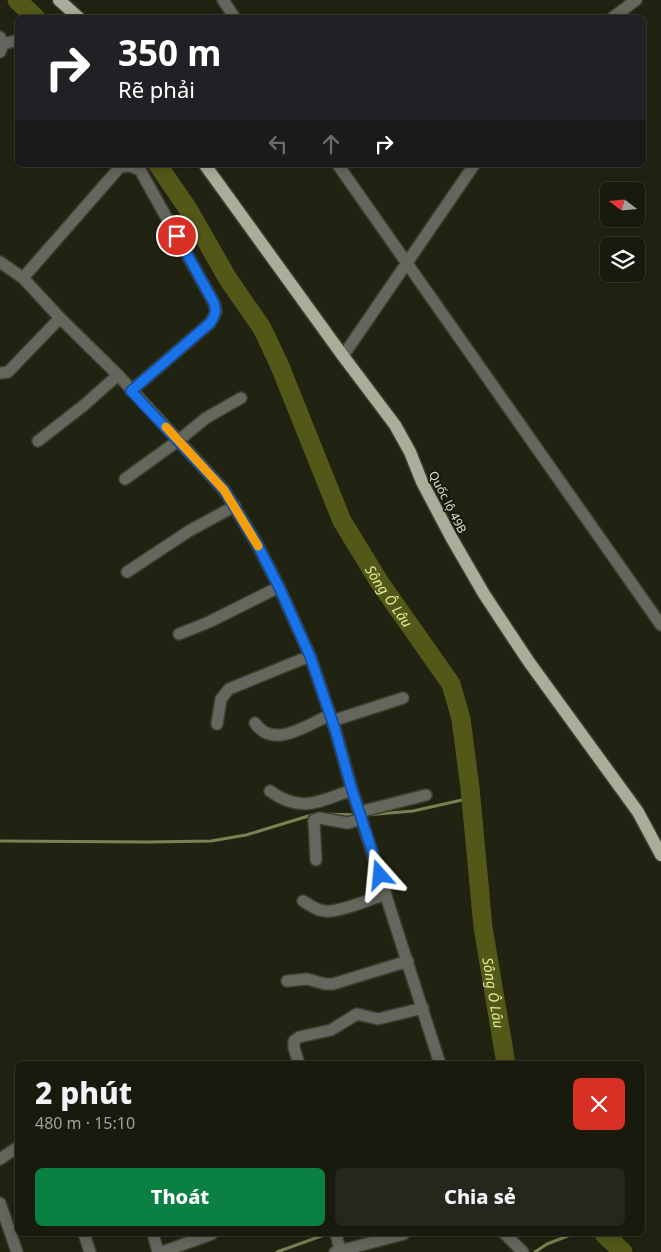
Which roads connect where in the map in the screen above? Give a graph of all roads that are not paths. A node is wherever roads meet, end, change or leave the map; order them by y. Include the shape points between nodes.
1 (59, 0) edge
2 (223, 0) edge
3 (636, 0) edge
4 (76, 15) edge
5 (234, 15) edge
6 (616, 15) edge
7 (15, 41) edge
8 (1, 44) edge
9 (136, 167) edge
10 (206, 167) edge
11 (339, 167) edge
12 (473, 167) edge
13 (113, 169) edge
14 (0, 262) edge
15 (406, 264) junction
16 (23, 278) junction
17 (60, 318) junction
18 (343, 356) junction
19 (0, 373) edge
20 (118, 376) junction
21 (131, 391) junction
22 (241, 398) dead end
23 (179, 440) junction
24 (38, 441) dead end
25 (125, 479) dead end
26 (235, 506) junction
27 (126, 572) dead end
28 (279, 587) junction
29 (661, 626) edge
30 (179, 634) dead end
31 (310, 656) junction
32 (403, 698) dead end
33 (331, 718) junction
34 (255, 723) dead end
35 (217, 724) dead end
36 (352, 790) junction
37 (270, 791) dead end
38 (426, 795) dead end
39 (360, 815) junction
40 (661, 855) edge
41 (316, 860) dead end
42 (386, 894) junction
43 (303, 901) dead end
44 (408, 961) junction
45 (287, 981) dead end
46 (423, 1008) junction
47 (298, 1061) edge
48 (439, 1061) edge
49 (15, 1149) edge
50 (0, 1159) edge
51 (0, 1203) edge
52 (85, 1236) edge
53 (154, 1236) edge
54 (206, 1236) edge
55 (391, 1236) edge
56 (507, 1236) edge
57 (337, 1244) edge
58 (17, 1252) edge
59 (90, 1252) edge
60 (160, 1252) edge
61 (523, 1252) edge

1 - 4 main road
2 - 5 street
3 - 6 street
7 - 8 street
9 - 21 street via 216,307 210,323
10 - 18 main road, Quốc lộ 49B
11 - 15 street
12 - 15 street
13 - 16 street
14 - 16 street
15 - 18 street
15 - 29 street
16 - 17 street
17 - 19 street via 8,372
17 - 20 street
18 - 40 main road, Quốc lộ 49B via 395,424 446,529 484,594 534,670 638,812
20 - 21 street
20 - 24 street
21 - 23 street
22 - 23 street via 206,418
23 - 25 street
23 - 26 street
26 - 27 street
26 - 28 street
28 - 30 street
28 - 31 street
31 - 33 street
31 - 35 street via 229,689 220,699
32 - 33 street
33 - 34 street via 280,736 265,734
33 - 36 street
36 - 37 street via 302,805
36 - 39 street
38 - 39 street
39 - 41 street via 348,823 314,820
39 - 42 street
42 - 43 street via 325,912
42 - 44 street
44 - 45 street via 333,984 307,979
44 - 46 street
46 - 47 street via 378,1019 357,1014 331,1030 298,1037 294,1048
46 - 48 street
49 - 50 street
51 - 58 street
52 - 59 street
53 - 60 street
54 - 60 street
55 - 57 street
56 - 61 street

